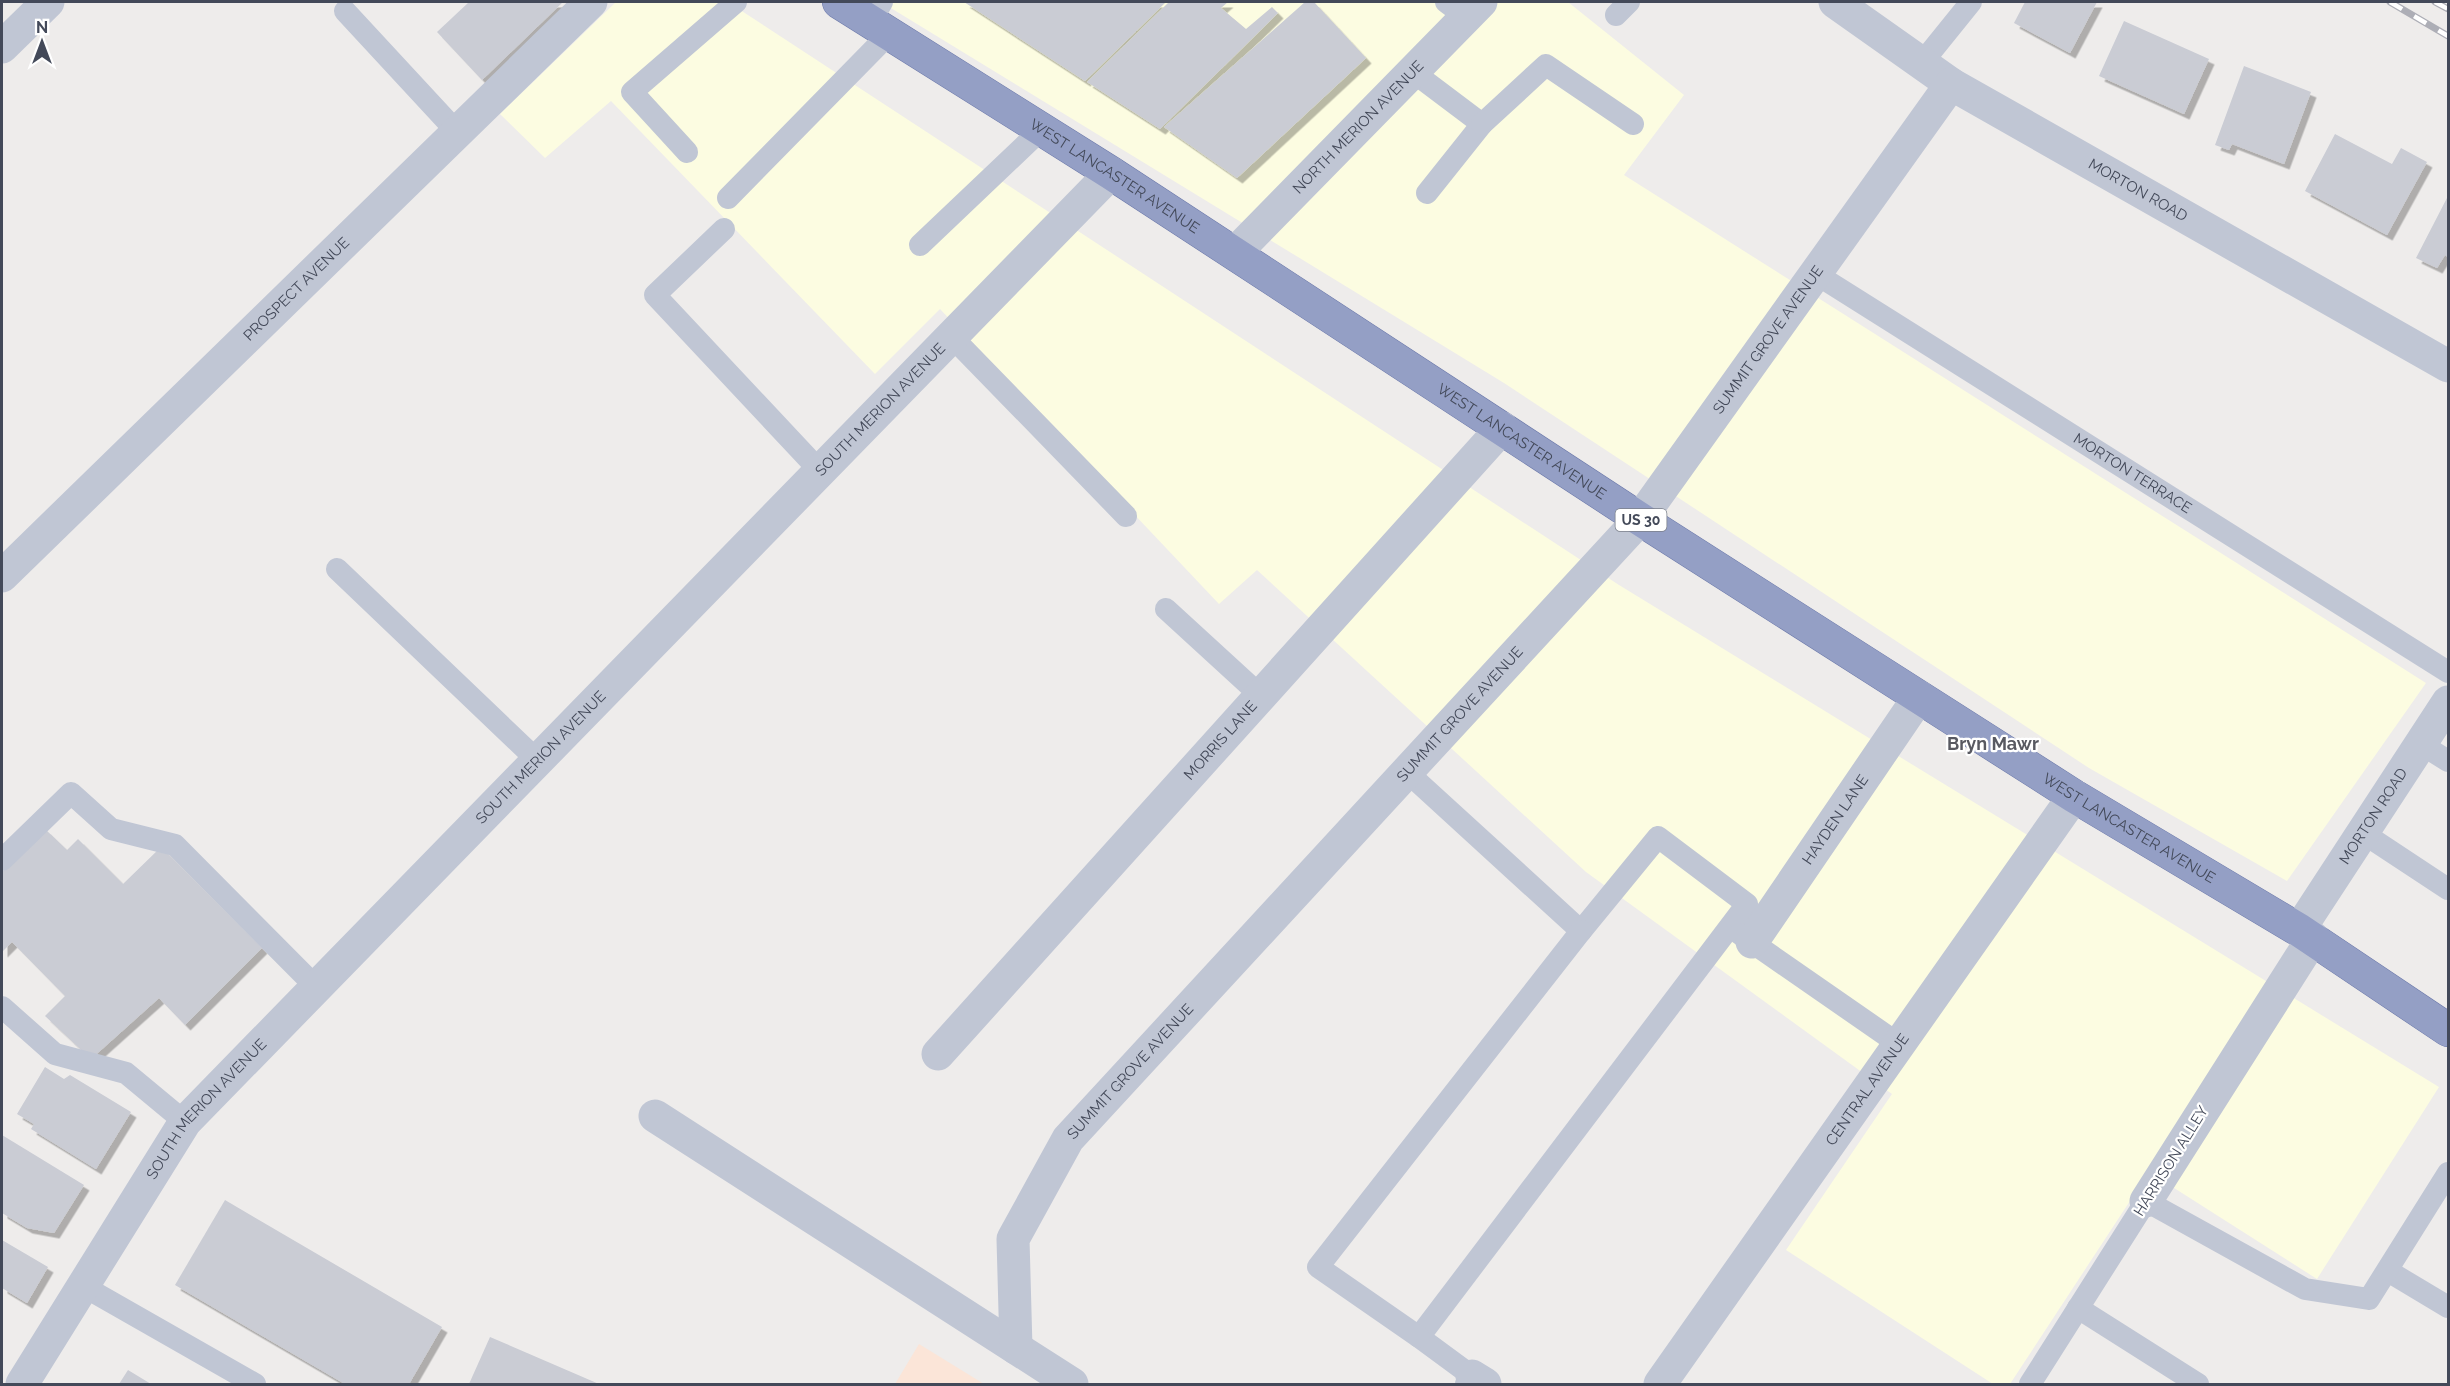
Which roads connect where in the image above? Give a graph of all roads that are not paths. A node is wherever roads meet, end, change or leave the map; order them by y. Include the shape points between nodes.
1 (48, 2) edge
2 (591, 2) edge
3 (736, 2) edge
4 (839, 2) edge
5 (1835, 2) edge
6 (1971, 2) edge
7 (1464, 7) edge
8 (345, 11) dead end
9 (881, 19) edge
10 (2, 47) edge
11 (1921, 64) junction
12 (1413, 72) junction
13 (1951, 84) junction
14 (1482, 124) junction
15 (1633, 124) dead end
16 (1042, 129) junction
17 (457, 132) junction
18 (687, 152) dead end
19 (1111, 173) junction
20 (1427, 193) dead end
21 (729, 198) dead end
22 (724, 229) dead end
23 (920, 244) dead end
24 (1235, 253) junction
25 (1816, 274) junction
26 (952, 337) junction
27 (2448, 366) edge
28 (1502, 428) junction
29 (820, 471) junction
30 (1126, 516) dead end
31 (1640, 519) junction
32 (337, 569) dead end
33 (2, 576) edge
34 (1166, 609) dead end
35 (2448, 672) edge
36 (1261, 696) junction
37 (1919, 697) junction
38 (2448, 702) edge
39 (2421, 744) junction
40 (538, 761) junction
41 (2448, 761) edge
42 (1407, 772) junction
43 (2074, 796) junction
44 (2363, 833) junction
45 (2, 860) edge
46 (2448, 889) edge
47 (1581, 931) junction
48 (1741, 934) junction
49 (2306, 934) junction
50 (317, 987) junction
51 (2, 1007) edge
52 (2448, 1030) edge
53 (1900, 1045) junction
54 (938, 1054) dead end
55 (655, 1116) dead end
56 (185, 1122) junction
57 (2448, 1173) edge
58 (2146, 1201) junction
59 (2388, 1271) junction
60 (83, 1286) junction
61 (2448, 1307) edge
62 (2078, 1308) junction
63 (1419, 1337) junction
64 (1016, 1348) junction
65 (1475, 1382) edge
66 (21, 1384) edge
67 (255, 1384) edge
68 (1072, 1384) edge
69 (1660, 1384) edge
70 (2030, 1384) edge
71 (2198, 1384) edge

1 - 10 street
2 - 17 street, PROSPECT AVENUE
3 - 18 lane via 632,92
4 - 9 highway, WEST LANCASTER AVENUE / US 30
5 - 11 street, MORTON ROAD
6 - 11 lane
7 - 12 street, NORTH MERION AVENUE
8 - 17 lane
9 - 16 highway, WEST LANCASTER AVENUE / US 30
9 - 21 lane
11 - 13 street, MORTON ROAD
12 - 14 lane
12 - 24 street, NORTH MERION AVENUE
13 - 25 street, SUMMIT GROVE AVENUE
13 - 27 street, MORTON ROAD
14 - 15 lane via 1546,65
14 - 20 lane
16 - 19 highway, WEST LANCASTER AVENUE / US 30
16 - 23 lane
17 - 33 street, PROSPECT AVENUE
19 - 24 highway, WEST LANCASTER AVENUE / US 30
19 - 26 street, SOUTH MERION AVENUE
22 - 29 lane via 655,295
24 - 28 highway, WEST LANCASTER AVENUE / US 30
25 - 31 street, SUMMIT GROVE AVENUE
25 - 35 lane, MORTON TERRACE
26 - 29 street, SOUTH MERION AVENUE
26 - 30 lane
28 - 31 highway, WEST LANCASTER AVENUE / US 30
28 - 36 street, MORRIS LANE
29 - 40 street, SOUTH MERION AVENUE
31 - 37 highway, WEST LANCASTER AVENUE / US 30
31 - 42 street, SUMMIT GROVE AVENUE
32 - 40 lane
34 - 36 lane
36 - 54 street, MORRIS LANE
37 - 43 highway, WEST LANCASTER AVENUE / US 30
37 - 48 street, HAYDEN LANE
38 - 39 street, MORTON ROAD
39 - 41 lane
39 - 44 street, MORTON ROAD
40 - 50 street, SOUTH MERION AVENUE
42 - 47 lane
42 - 64 street, SUMMIT GROVE AVENUE via 1068,1139 1012,1239
43 - 49 highway, WEST LANCASTER AVENUE / US 30
43 - 53 street, CENTRAL AVENUE
44 - 46 lane
44 - 49 street, MORTON ROAD
45 - 50 lane via 71,793 111,829 175,845
47 - 48 lane via 1658,837 1747,904
47 - 63 lane via 1318,1267
48 - 53 lane
48 - 63 lane
49 - 52 highway, WEST LANCASTER AVENUE / US 30
49 - 58 street, HARRISON ALLEY
50 - 56 street, SOUTH MERION AVENUE
51 - 56 lane via 55,1054 126,1072
53 - 69 street, CENTRAL AVENUE
55 - 64 street
56 - 60 street, SOUTH MERION AVENUE
57 - 59 lane
58 - 59 lane via 2305,1289 2370,1299
58 - 62 lane, HARRISON ALLEY
59 - 61 lane
60 - 66 street, SOUTH MERION AVENUE
60 - 67 lane
62 - 70 lane, HARRISON ALLEY
62 - 71 lane
63 - 65 lane
64 - 68 street

